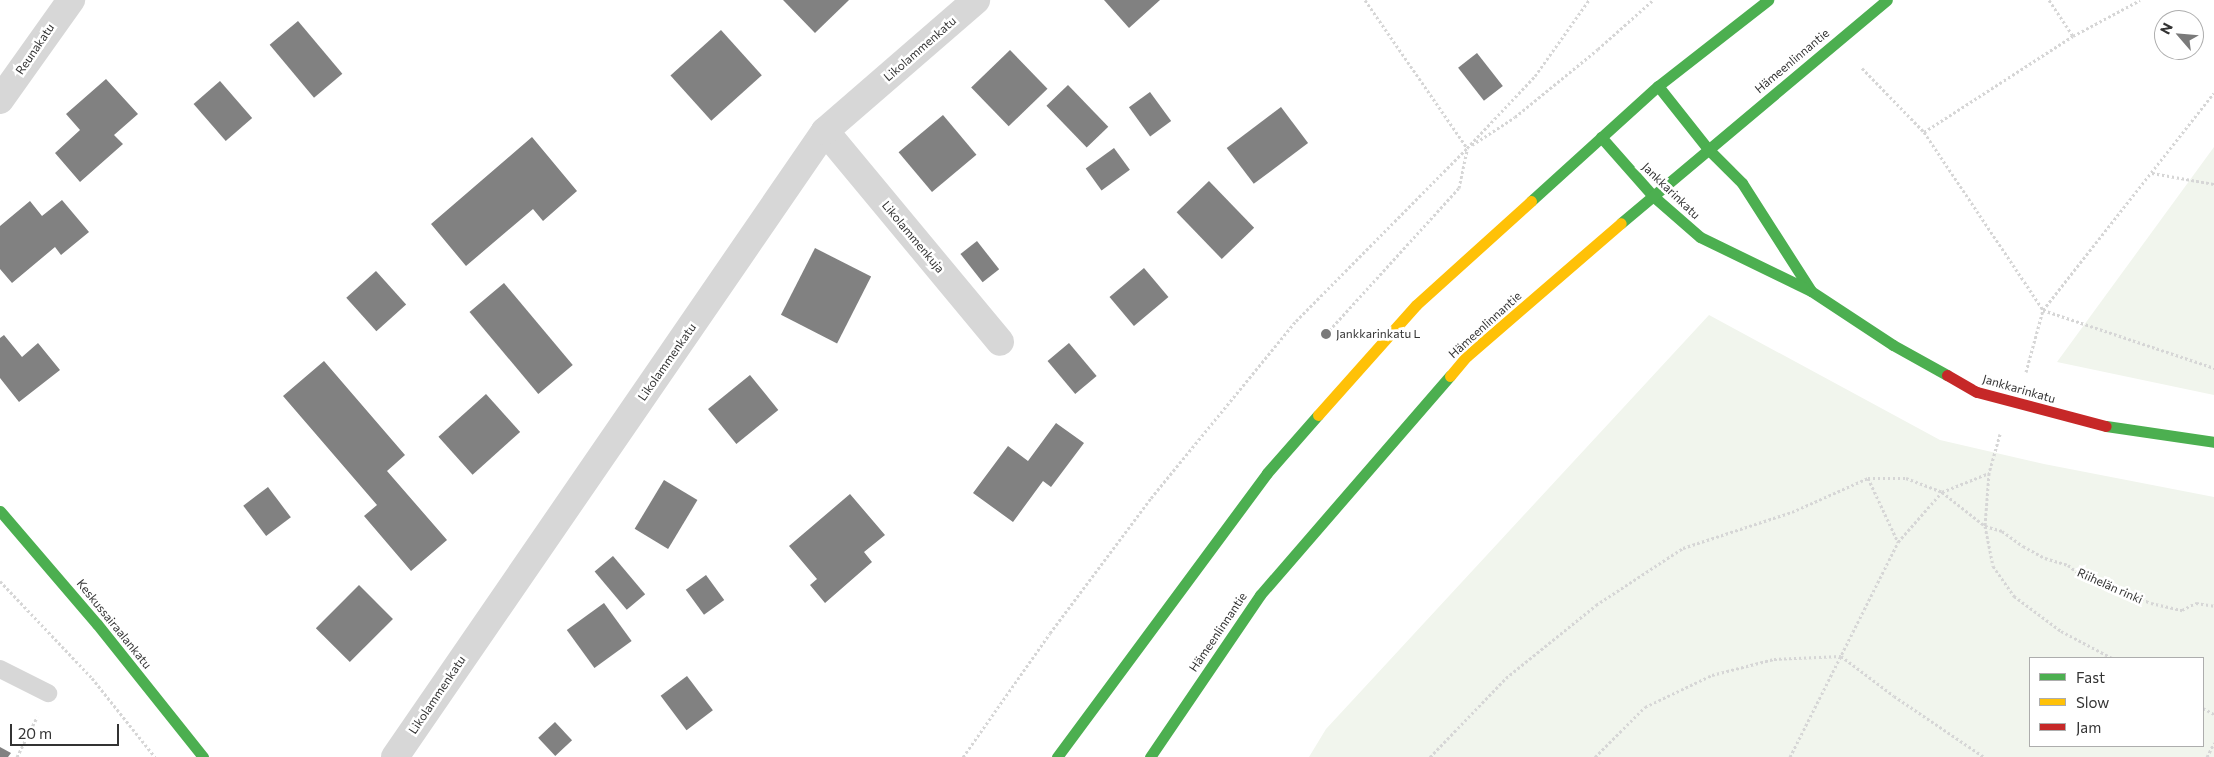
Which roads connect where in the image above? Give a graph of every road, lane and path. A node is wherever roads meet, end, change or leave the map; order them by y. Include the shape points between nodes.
1 (71, 0) edge
2 (976, 0) edge
3 (1365, 0) edge
4 (1589, 0) edge
5 (1653, 0) edge
6 (1768, 0) edge
7 (1887, 0) edge
8 (2049, 0) edge
9 (2140, 0) edge
10 (2073, 36) junction
11 (1862, 68) dead end
12 (1658, 86) junction
13 (2214, 93) edge
14 (0, 100) edge
15 (825, 131) junction
16 (1924, 132) junction
17 (1601, 137) junction
18 (1468, 148) junction
19 (1708, 148) junction
20 (2152, 173) junction
21 (2214, 184) edge
22 (1653, 196) junction
23 (1811, 292) junction
24 (2043, 310) junction
25 (1326, 334) dead end
26 (1000, 342) dead end
27 (2214, 368) edge
28 (2025, 375) dead end
29 (2000, 434) dead end
30 (2214, 442) edge
31 (1989, 473) junction
32 (1868, 478) junction
33 (1942, 492) junction
34 (0, 511) edge
35 (1985, 526) junction
36 (1898, 542) junction
37 (0, 581) edge
38 (2214, 606) edge
39 (1841, 656) junction
40 (2110, 657) edge
41 (0, 669) edge
42 (48, 693) joint
43 (2214, 743) edge
44 (17, 757) edge
45 (154, 757) edge
46 (204, 757) edge
47 (395, 757) edge
48 (964, 757) edge
49 (1057, 757) edge
50 (1150, 757) edge
51 (1430, 757) edge
52 (1596, 757) edge
53 (1790, 757) edge
54 (1984, 757) edge
55 (2207, 757) edge

1 - 14 street, Reunakatu
2 - 15 street, Likolammenkatu
3 - 18 path
4 - 18 path via 1534,76
5 - 18 path via 1515,117
6 - 12 main road
7 - 19 main road, Hämeenlinnantie
8 - 10 path
9 - 10 path
10 - 16 path
11 - 16 path
12 - 17 main road
12 - 19 main road, Jankkarinkatu
13 - 20 path
15 - 26 street, Likolammenkuja
15 - 47 street, Likolammenkatu
16 - 24 path
17 - 22 main road, Jankkarinkatu
17 - 49 main road via 1416,305 1267,473
18 - 25 path via 1459,188
18 - 48 path via 1296,321 1151,498
19 - 22 main road, Hämeenlinnantie
19 - 23 main road, Jankkarinkatu via 1742,183
20 - 21 path
20 - 24 path
22 - 23 main road, Jankkarinkatu via 1700,238
22 - 50 main road, Hämeenlinnantie via 1467,356 1260,595
23 - 30 main road, Jankkarinkatu via 1892,345 1977,392 2092,424
24 - 27 path
24 - 28 path
29 - 31 path
31 - 33 path
31 - 35 path
32 - 33 path, Riihelän rinki via 1906,478
32 - 36 path
32 - 51 path via 1792,512 1683,548 1596,605 1506,678
33 - 35 path, Riihelän rinki
33 - 36 path
34 - 46 main road, Keskussairaalankatu via 97,624
35 - 38 path, Riihelän rinki via 2002,531 2030,550 2068,565 2081,575 2151,603 2182,610 2196,603
35 - 40 path via 1993,566 2014,596 2061,631
36 - 39 path
37 - 45 path via 92,678
39 - 52 path via 1774,659 1712,675 1645,707
39 - 53 path
39 - 54 path
41 - 42 lane
42 - 44 path
43 - 55 path

